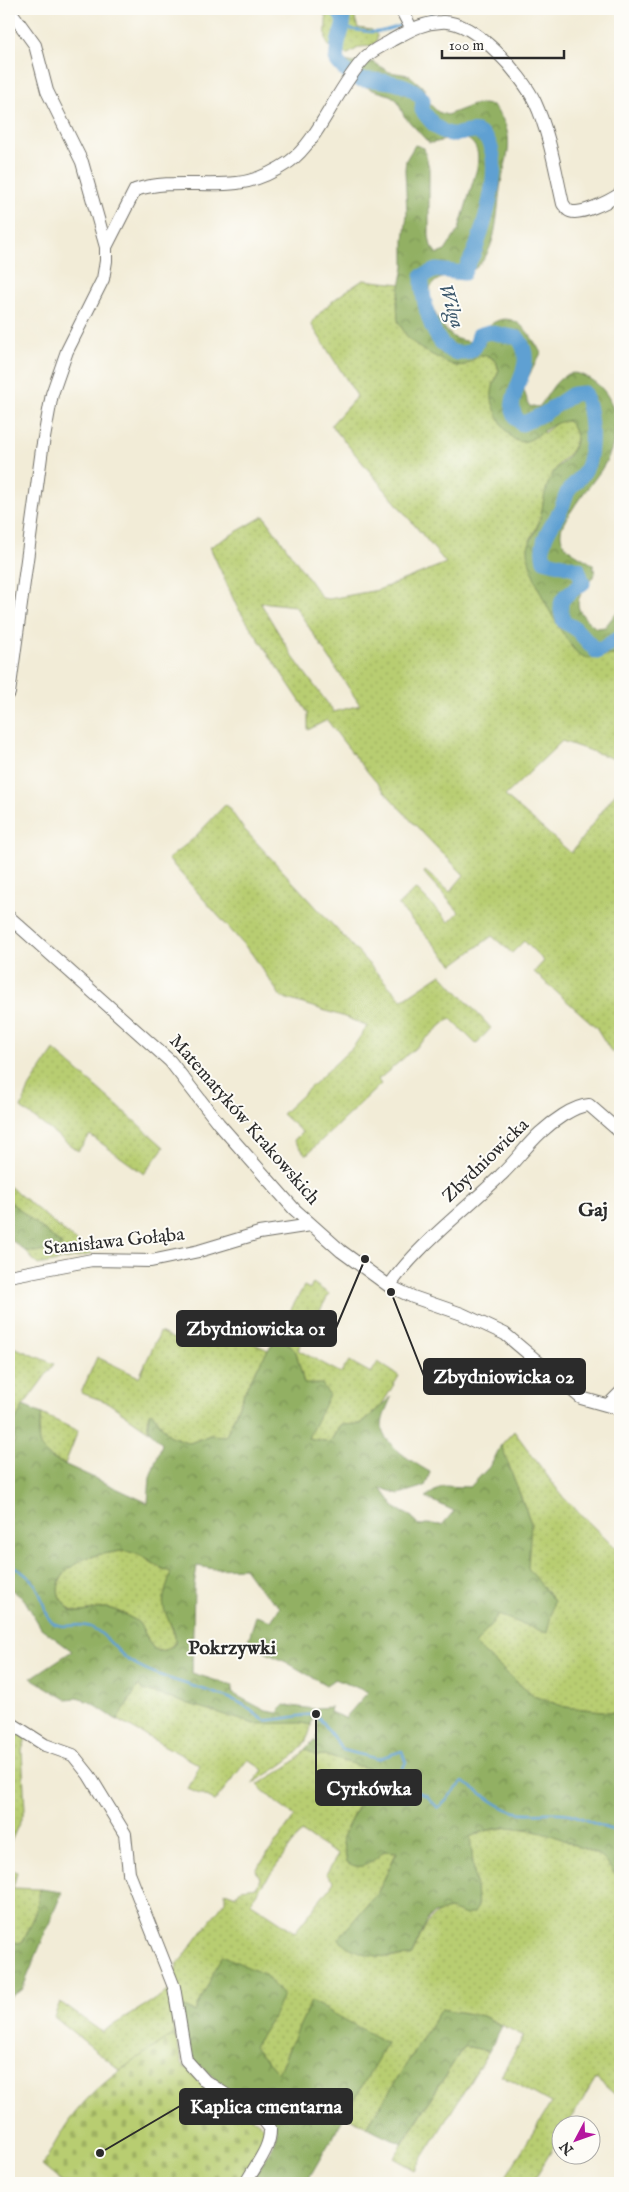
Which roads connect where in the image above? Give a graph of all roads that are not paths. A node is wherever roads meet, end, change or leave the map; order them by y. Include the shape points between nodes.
1 (9, 9) edge
2 (401, 9) edge
3 (412, 28) junction
4 (620, 194) edge
5 (106, 247) junction
6 (9, 693) edge
7 (9, 917) edge
8 (620, 1132) edge
9 (311, 1225) junction
10 (9, 1276) edge
11 (389, 1286) junction
12 (620, 1393) edge
13 (615, 1407) edge
14 (9, 1722) edge
15 (246, 2183) edge

1 - 5 street via 35,45 47,91 82,162
2 - 3 street
3 - 4 street via 442,22 454,24 505,58 522,79 546,130 563,204 568,211 585,211
3 - 5 street via 364,59 305,148 290,162 237,183 155,184 136,190
5 - 6 street via 103,279 67,351 52,394
7 - 9 street, Matematyków Krakowskich via 170,1060 219,1124
8 - 11 street, Zbydniowicka via 589,1105 556,1120 406,1262
9 - 10 street, Stanisława Gołąba via 259,1233 151,1261 92,1260
9 - 11 street, Matematyków Krakowskich
11 - 13 street, Matematyków Krakowskich via 505,1334 581,1398
12 - 13 street
14 - 15 street via 45,1745 73,1756 89,1774 125,1834 130,1873 174,1987 186,2060 205,2081 262,2118 270,2128 271,2139

